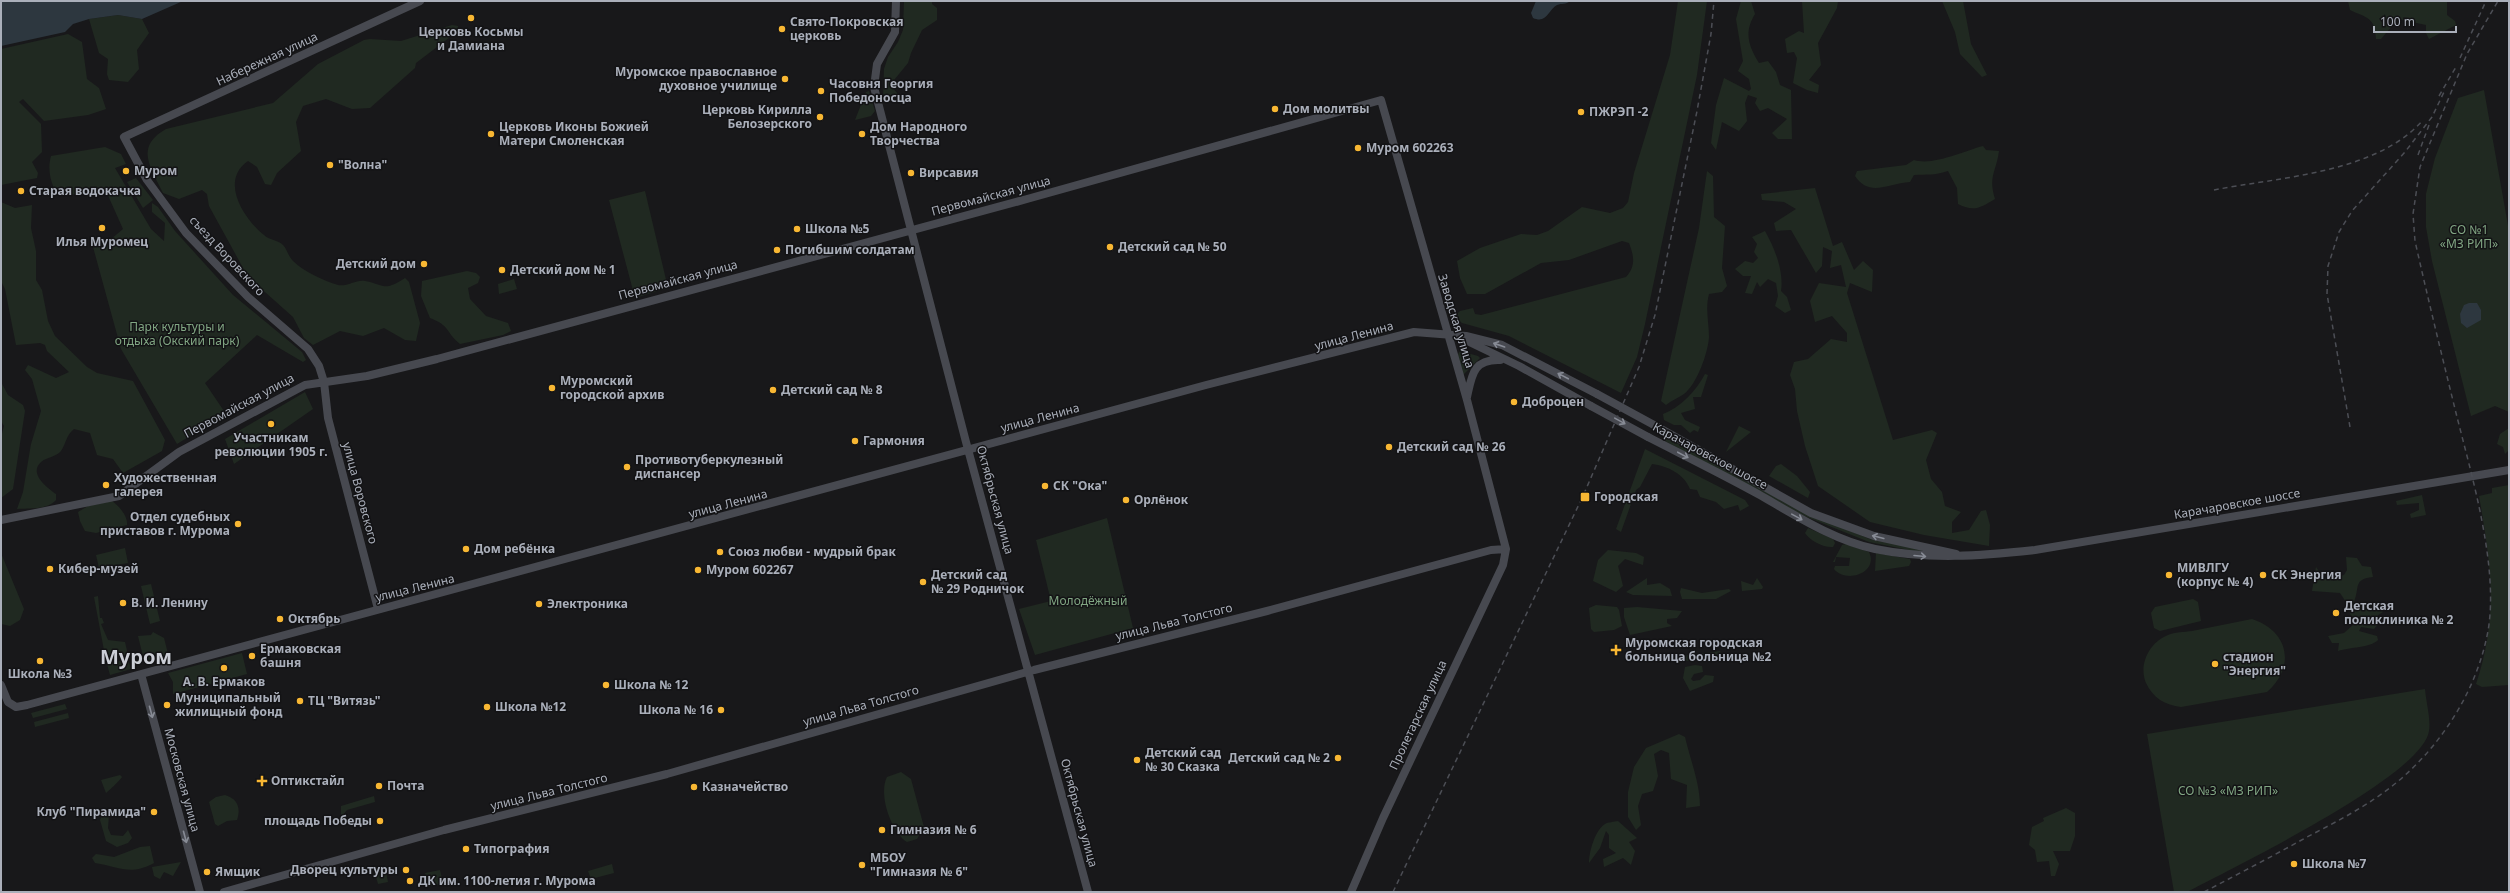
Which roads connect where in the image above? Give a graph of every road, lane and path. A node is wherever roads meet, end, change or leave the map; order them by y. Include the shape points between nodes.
1 (420, 1) edge
2 (896, 1) edge
3 (1381, 100) joint
4 (124, 138) joint
5 (910, 231) junction
6 (1450, 334) junction
7 (1478, 342) junction
8 (1506, 360) junction
9 (324, 382) junction
10 (1467, 400) junction
11 (969, 450) junction
12 (2509, 470) edge
13 (1, 520) edge
14 (1506, 549) junction
15 (1968, 556) junction
16 (378, 609) junction
17 (1027, 672) junction
18 (141, 674) junction
19 (1, 685) edge
20 (200, 892) edge
21 (224, 892) edge
22 (1088, 892) edge
23 (1351, 892) edge

1 - 4 street, Набережная улица
2 - 5 street, Октябрьская улица via 895,32 877,64 874,86
3 - 5 street, Первомайская улица
3 - 6 street, Заводская улица
4 - 9 street, съезд Воровского via 147,180 186,233 248,297 308,349 320,366
5 - 9 street, Первомайская улица via 437,359 367,376
5 - 11 street, Октябрьская улица
6 - 7 street, Карачаровское шоссе
6 - 10 street, Заводская улица
6 - 11 street, улица Ленина via 1414,332 1206,385
7 - 8 street, Карачаровское шоссе
15 -> 7 street, Карачаровское шоссе, bridge via 1874,536 1810,512 1519,353
8 - 10 street via 1490,359 1481,362 1473,373
8 -> 15 street, Карачаровское шоссе, bridge via 1797,517 1843,538 1874,549 1910,555
9 - 13 street, Первомайская улица via 305,385 179,452 119,496
9 - 16 street, улица Воровского via 328,418
10 - 14 street, Заводская улица
11 - 16 street, улица Ленина
11 - 17 street, Октябрьская улица
12 - 15 street, Карачаровское шоссе via 2035,550
14 - 17 street, улица Льва Толстого via 1491,550 1271,610
14 - 23 street, Пролетарская улица via 1503,565 1383,818
16 - 18 street, улица Ленина
17 - 21 street, улица Льва Толстого via 667,774 444,830
17 - 22 street, Октябрьская улица
18 - 19 street, улица Ленина via 16,707 8,702
18 -> 20 street, Московская улица

